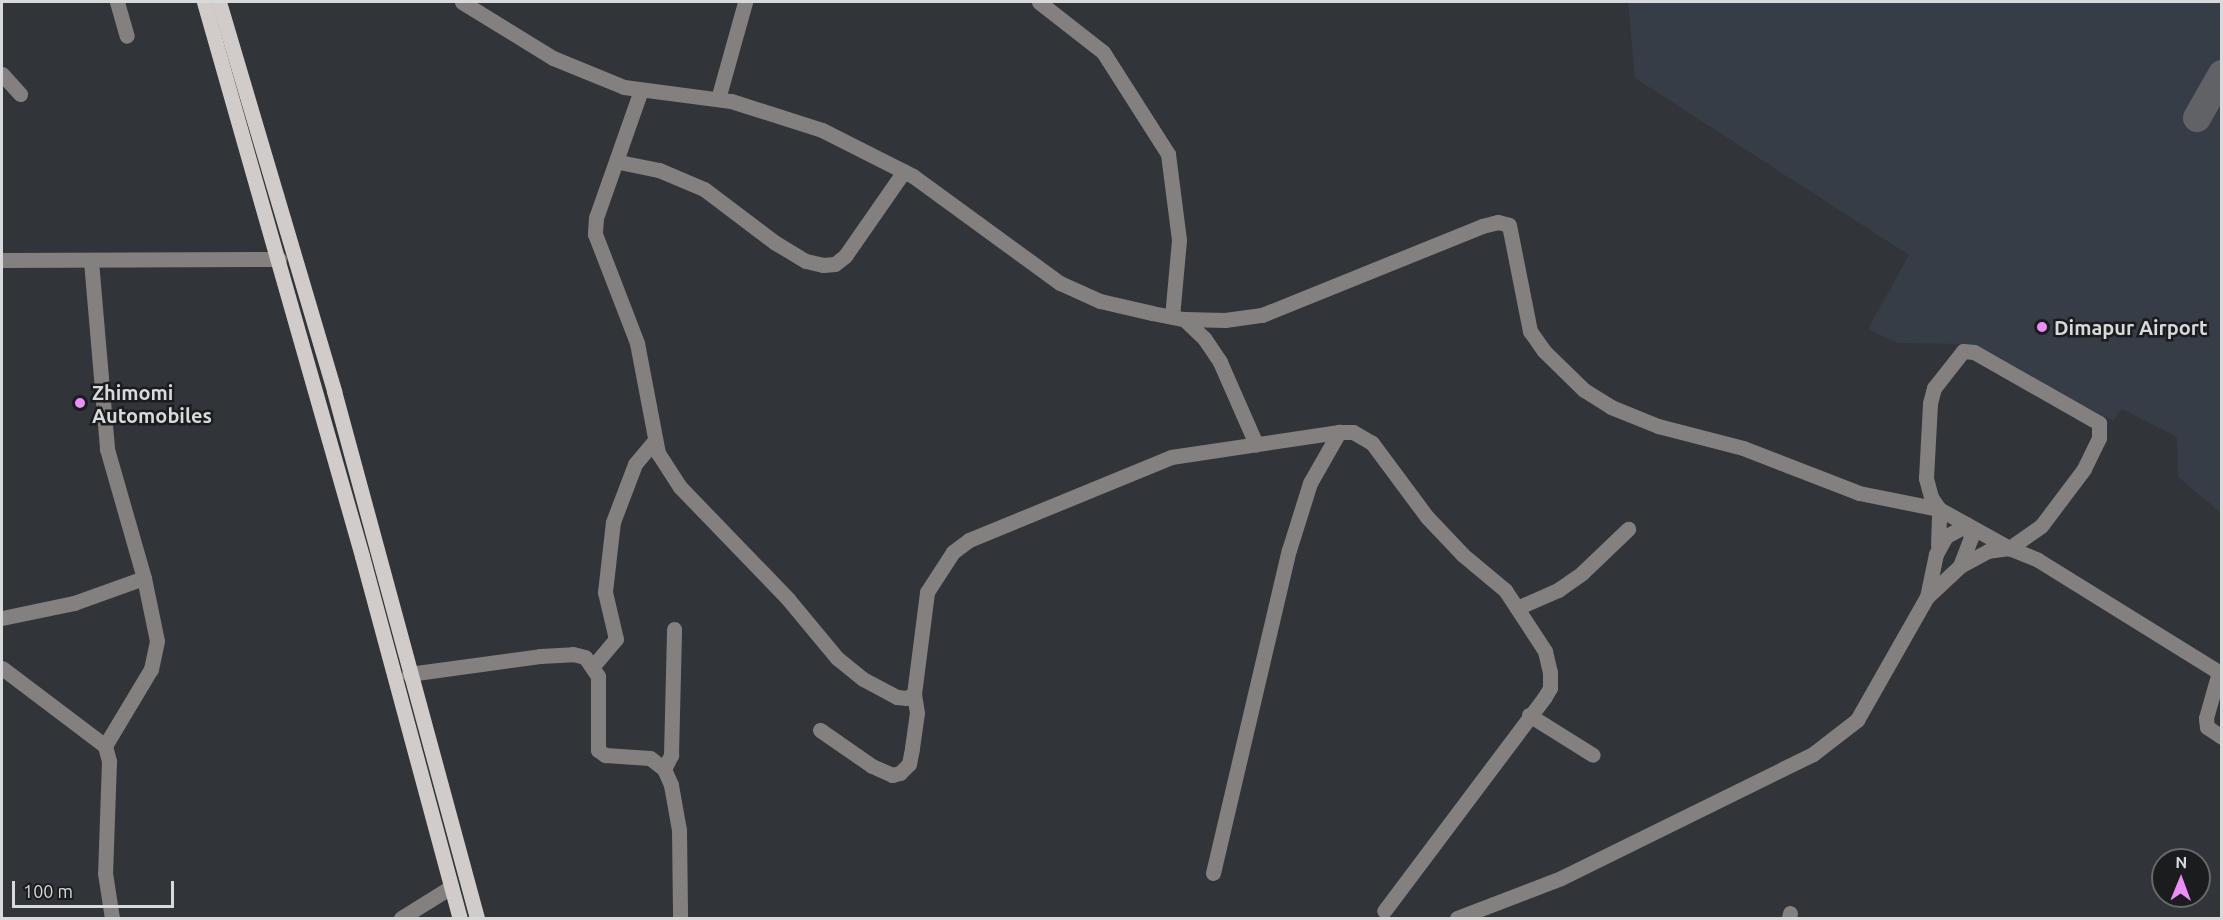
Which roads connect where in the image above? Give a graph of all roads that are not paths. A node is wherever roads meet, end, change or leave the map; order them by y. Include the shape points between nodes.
1 (117, 2) edge
2 (204, 2) edge
3 (219, 2) edge
4 (462, 2) edge
5 (745, 2) edge
6 (1039, 2) edge
7 (127, 36) dead end
8 (2, 74) edge
9 (641, 90) junction
10 (20, 94) dead end
11 (718, 99) junction
12 (619, 162) junction
13 (904, 171) junction
14 (279, 259) junction
15 (2, 260) edge
16 (91, 261) junction
17 (1178, 318) junction
18 (1339, 432) junction
19 (655, 440) junction
20 (1256, 444) junction
21 (1939, 509) junction
22 (1967, 525) junction
23 (1628, 529) dead end
24 (2009, 548) junction
25 (1936, 554) junction
26 (1960, 566) junction
27 (144, 578) junction
28 (1927, 597) junction
29 (1517, 608) junction
30 (2, 618) edge
31 (674, 629) dead end
32 (594, 665) junction
33 (2, 668) edge
34 (2220, 673) edge
35 (409, 674) junction
36 (914, 694) junction
37 (1529, 715) junction
38 (820, 730) dead end
39 (2222, 738) edge
40 (105, 746) junction
41 (1593, 755) dead end
42 (664, 770) junction
43 (1214, 873) dead end
44 (451, 887) junction
45 (1384, 911) dead end
46 (112, 918) edge
47 (401, 918) edge
48 (460, 918) edge
49 (477, 918) edge
50 (680, 918) edge
51 (1456, 918) edge

1 - 7 street
2 - 14 main road
3 - 35 main road via 334,391
4 - 9 street via 553,58
5 - 11 street
6 - 17 street via 1103,52 1168,154 1179,240
8 - 10 street
9 - 11 street
9 - 12 street
11 - 13 street via 822,130
12 - 13 street via 659,170 696,185 774,242 806,261 823,265 835,264 845,256
12 - 19 street via 596,218 594,234 637,343
13 - 17 street via 1060,283 1100,301
14 - 16 street
14 - 44 main road
15 - 16 street
16 - 27 street via 107,449
17 - 20 street via 1204,338 1220,362
17 - 21 street via 1225,320 1262,315 1498,222 1509,225 1530,331 1544,351 1584,390 1648,423 1743,448 1859,494
18 - 20 street
18 - 29 street via 1353,432 1372,443 1427,517 1463,555 1505,590
18 - 43 street via 1310,483 1289,550
19 - 32 street via 635,464 613,522 605,592 615,639
19 - 36 street via 673,479 788,599 837,658 862,679 897,697
20 - 36 street via 1151,463 996,527 953,552 927,592
21 - 22 street
21 - 24 street via 1930,496 1926,478 1930,404 1941,376 1963,351 1974,351 2092,417 2101,430 2084,469 2066,496 2041,526
21 - 25 street
22 - 24 street
22 - 25 street via 1952,529
22 - 26 street via 1971,537
23 - 29 street via 1582,573 1558,590
24 - 26 street via 1988,551
24 - 34 street via 2038,560
25 - 28 street
26 - 28 street
27 - 30 street via 74,603
27 - 40 street via 156,652 151,669
28 - 51 street via 1857,720 1813,754 1561,878
29 - 37 street via 1545,651 1550,672 1550,688
31 - 42 street via 671,755
32 - 35 street via 573,654
32 - 42 street via 598,676 598,750 605,756 645,756
33 - 40 street
34 - 39 street via 2206,718 2207,727
35 - 49 main road
36 - 38 street via 917,713 912,748 909,764 900,773 892,775 872,766
37 - 41 street
37 - 45 street
40 - 46 street via 109,761 105,873
42 - 50 street via 677,813
44 - 47 street
44 - 48 main road

